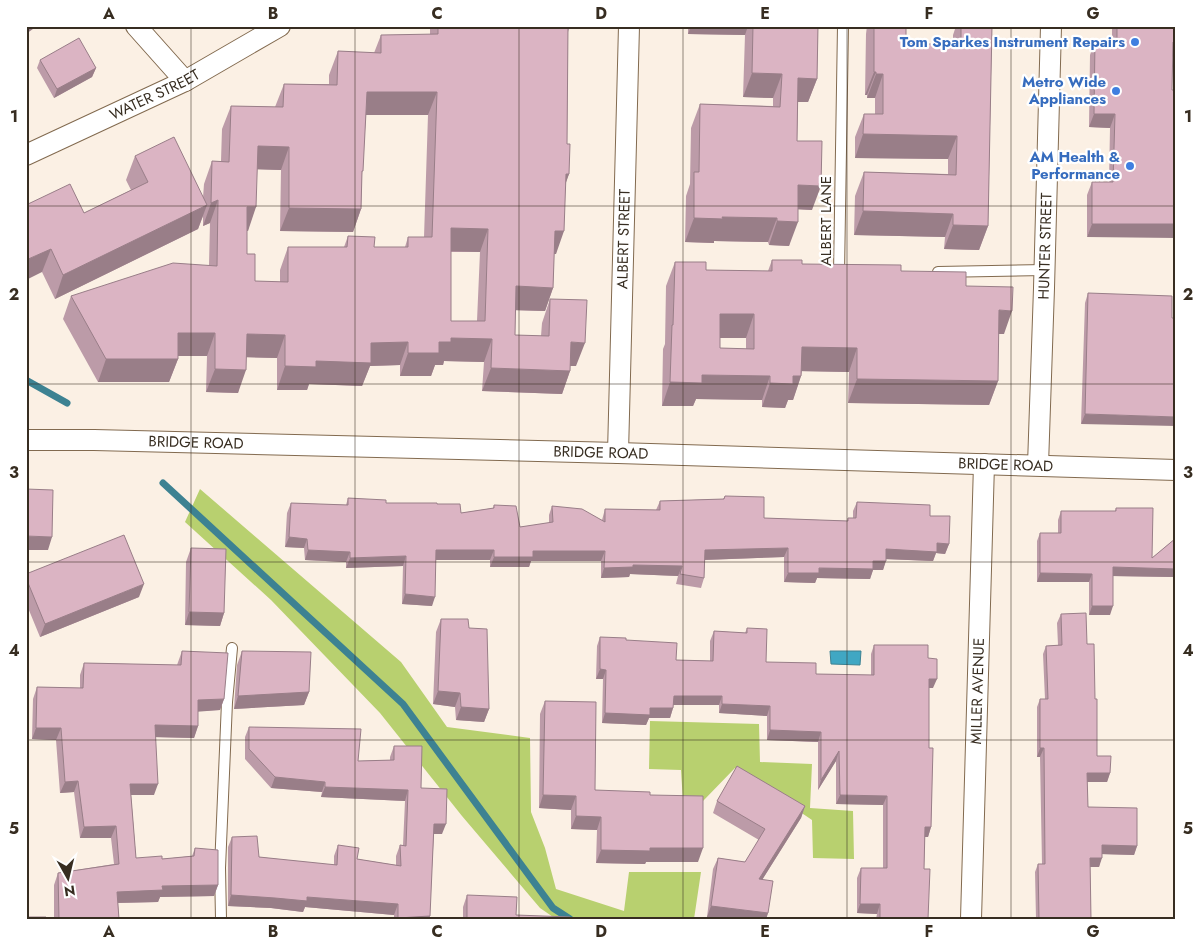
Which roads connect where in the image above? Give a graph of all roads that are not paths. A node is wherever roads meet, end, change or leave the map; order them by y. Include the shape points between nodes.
1 (136, 26) edge
2 (280, 26) edge
3 (629, 26) edge
4 (843, 26) edge
5 (1051, 26) edge
6 (185, 81) junction
7 (26, 155) edge
8 (1045, 270) junction
9 (926, 272) edge
10 (859, 273) edge
11 (26, 440) edge
12 (618, 453) junction
13 (984, 464) junction
14 (1038, 466) junction
15 (1176, 470) edge
16 (232, 648) dead end
17 (221, 919) edge
18 (971, 919) edge

1 - 6 street
2 - 6 street, WATER STREET
3 - 12 street, ALBERT STREET
4 - 10 lane, ALBERT LANE via 840,273
5 - 8 street, HUNTER STREET
6 - 7 street, WATER STREET
8 - 9 lane
8 - 14 street, HUNTER STREET
11 - 12 street, BRIDGE ROAD
12 - 13 street, BRIDGE ROAD
13 - 14 street, BRIDGE ROAD
13 - 18 street, MILLER AVENUE
14 - 15 street, BRIDGE ROAD
16 - 17 lane via 220,868

